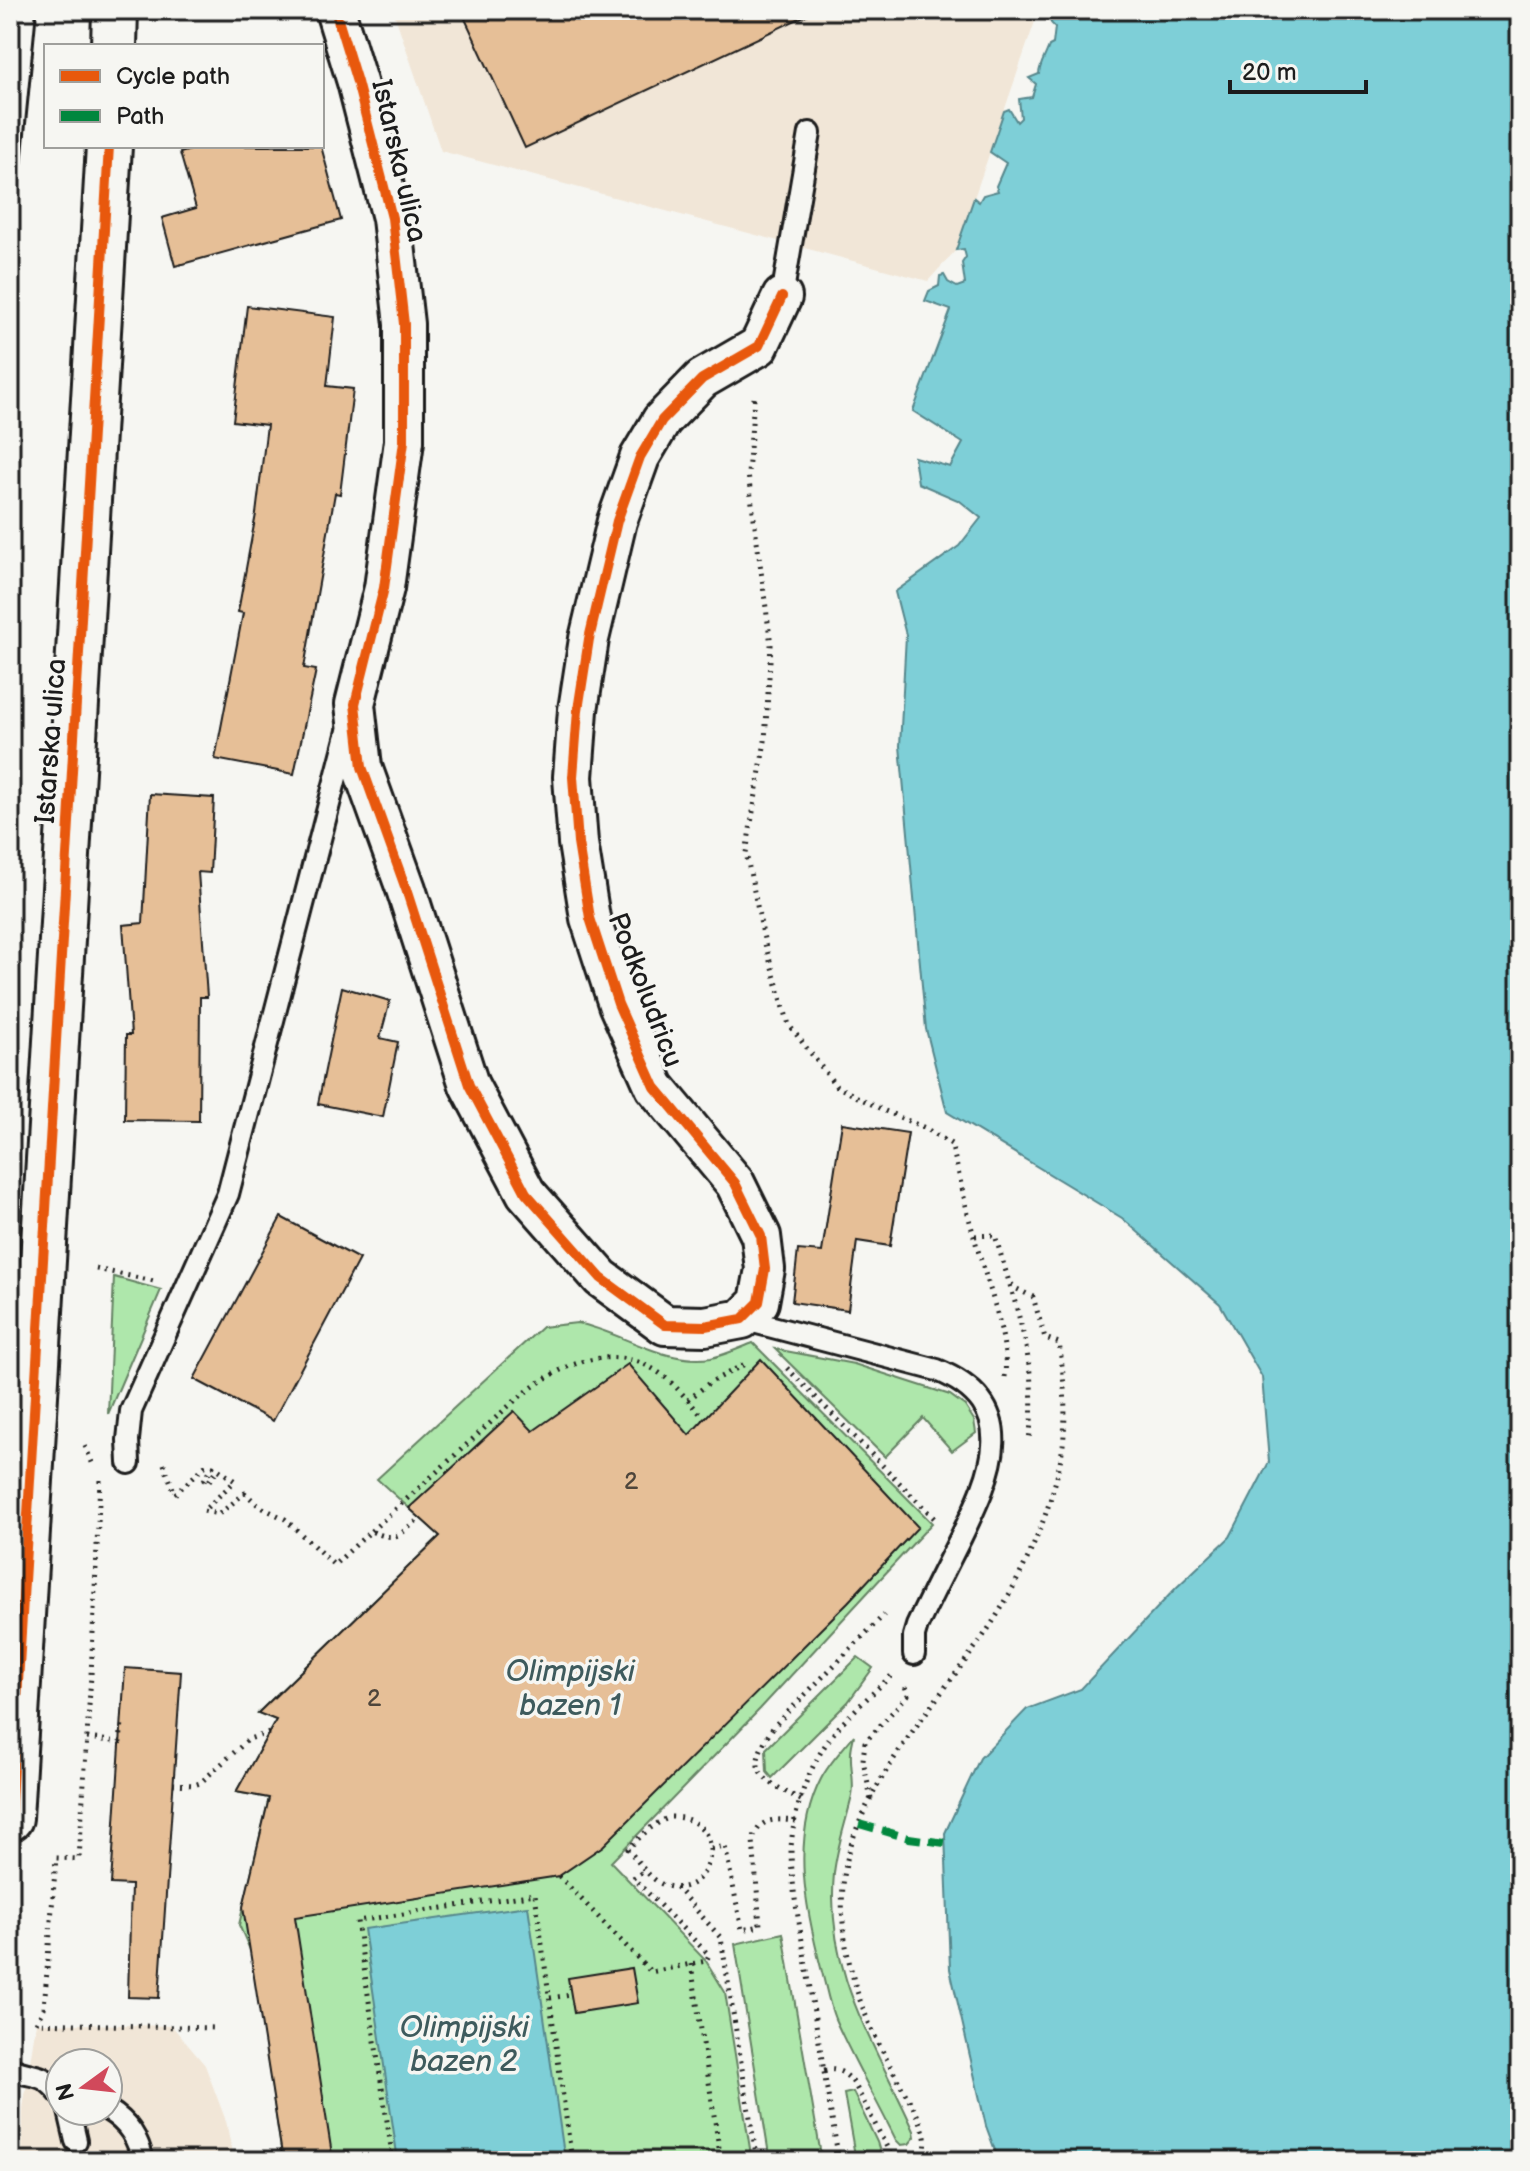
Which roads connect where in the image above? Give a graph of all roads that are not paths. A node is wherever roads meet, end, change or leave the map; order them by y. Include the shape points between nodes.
1 (25, 10) edge
2 (115, 10) edge
3 (335, 10) edge
4 (114, 44) edge
5 (810, 133) dead end
6 (109, 148) edge
7 (10, 164) edge
8 (782, 297) joint
9 (355, 704) junction
10 (742, 1319) junction
11 (129, 1463) dead end
12 (18, 1500) edge
13 (914, 1654) road end
14 (10, 1818) edge
15 (10, 2068) edge
16 (44, 2078) edge
17 (124, 2122) edge
18 (73, 2127) edge
19 (76, 2141) dead end
20 (143, 2161) edge

1 - 7 lane
2 - 4 main road
3 - 9 street, Istarska ulica via 392,218 404,324 404,441 384,588
5 - 8 lane
6 - 12 main road, Istarska ulica via 79,688
8 - 10 street, Podkoludricu via 759,346 702,379 662,420 640,457 617,521 589,639 573,777 590,918 618,1004 655,1087 735,1183 761,1236 765,1269 759,1302
9 - 10 street via 362,767 469,1085 526,1193 601,1278 665,1325 705,1326
9 - 11 lane, Istarska ulica via 228,1194 131,1411
10 - 13 lane via 937,1370 979,1397 993,1427 990,1471 914,1636
12 - 14 main road, Istarska ulica
15 - 16 lane
17 - 20 lane via 136,2136
18 - 19 lane

